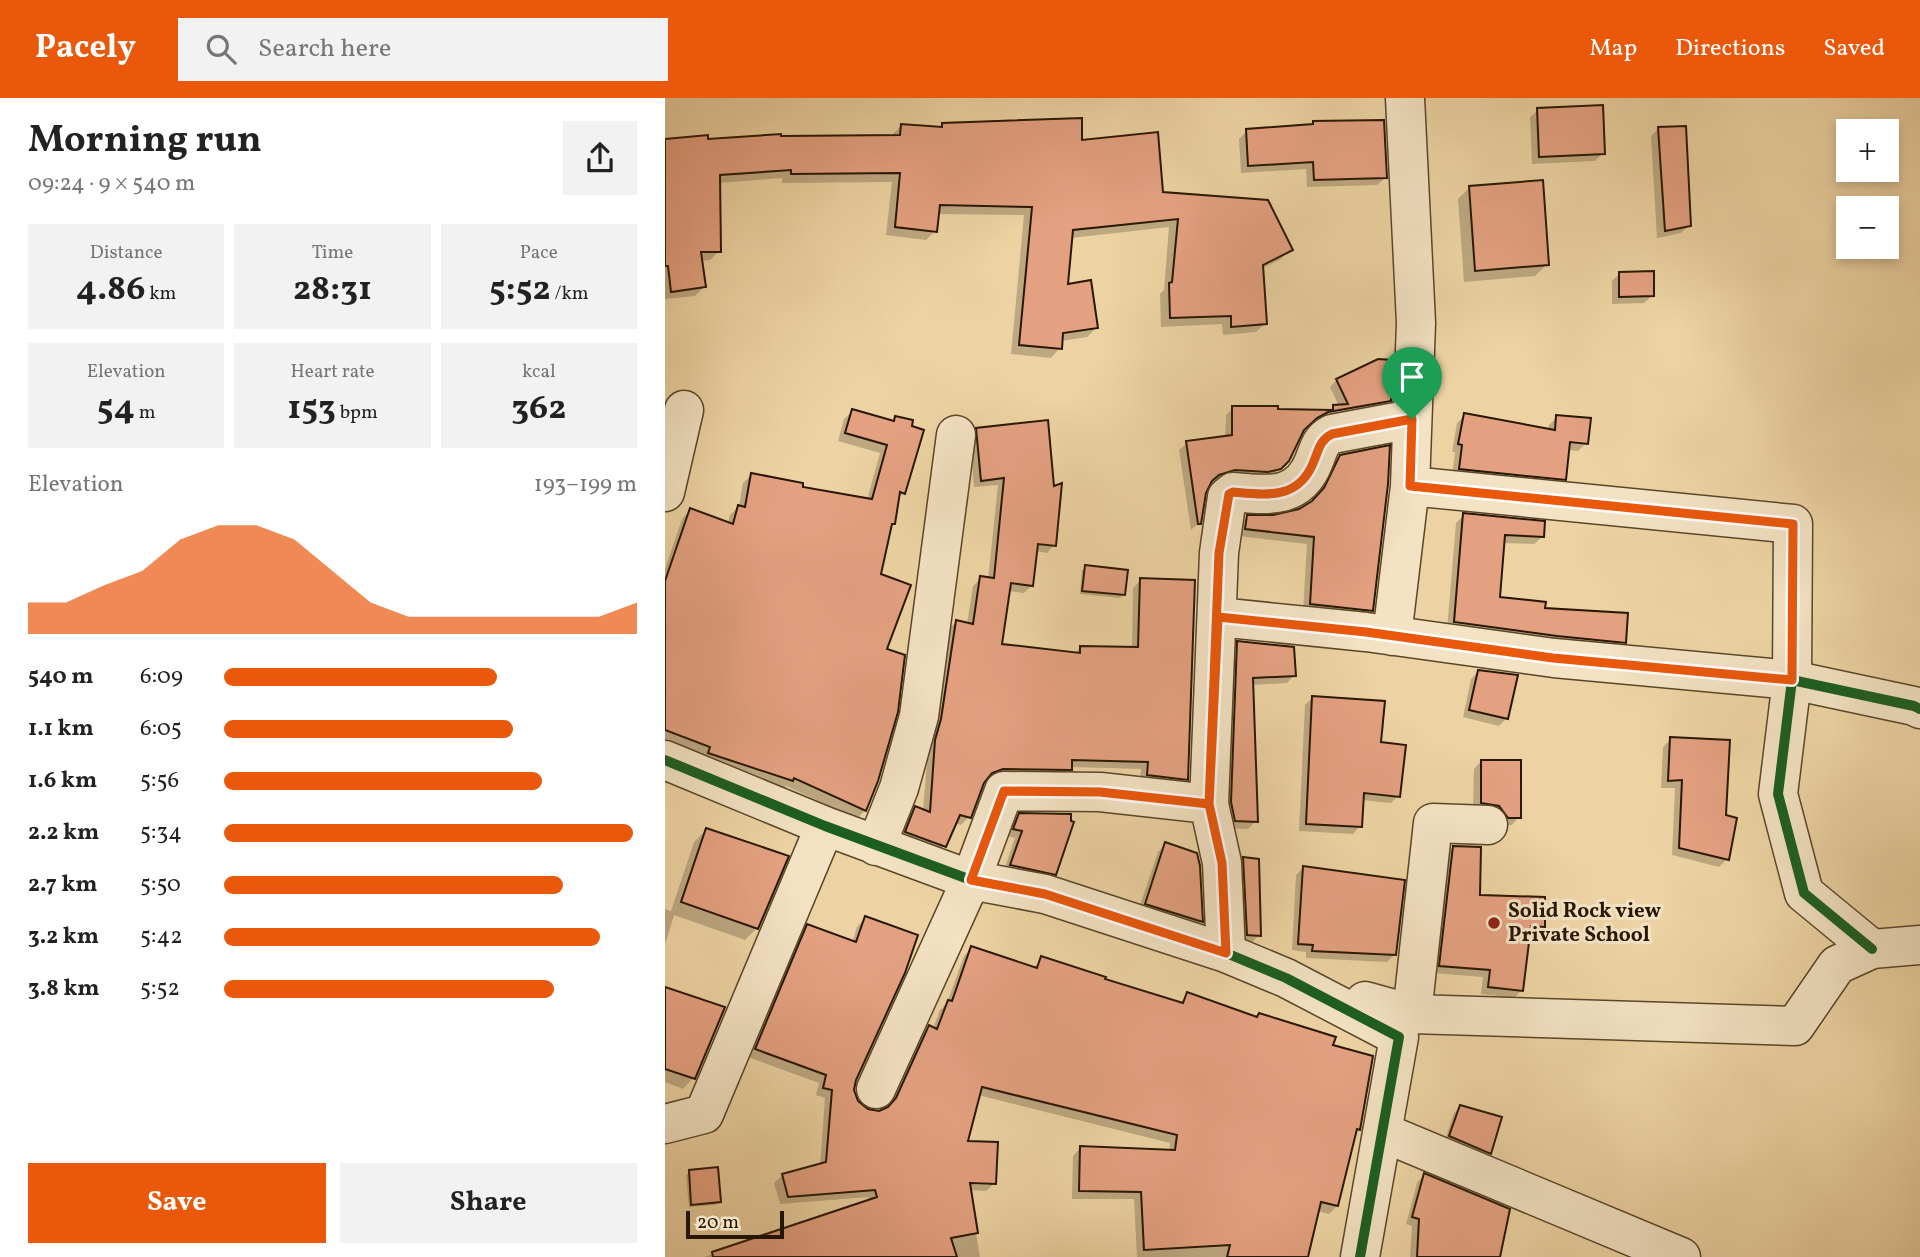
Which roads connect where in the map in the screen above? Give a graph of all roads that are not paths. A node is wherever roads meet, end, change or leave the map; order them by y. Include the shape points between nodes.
1 (1405, 98) edge
2 (684, 410) dead end
3 (1412, 419) junction
4 (956, 435) dead end
5 (1410, 486) junction
6 (665, 492) edge
7 (1218, 617) junction
8 (1392, 636) junction
9 (1792, 680) junction
10 (1920, 709) edge
11 (665, 760) edge
12 (1209, 804) junction
13 (1488, 825) dead end
14 (825, 826) junction
15 (876, 846) junction
16 (971, 880) junction
17 (1920, 945) edge
18 (1872, 949) junction
19 (1226, 953) junction
20 (1286, 978) junction
21 (1412, 1014) junction
22 (876, 1089) dead end
23 (665, 1124) edge
24 (1382, 1132) junction
25 (1360, 1257) edge
26 (1681, 1257) edge

1 - 3 street via 1416,323
2 - 6 street
3 - 5 street
3 - 7 street via 1332,434 1323,439 1302,482 1275,495 1229,494 1219,553
4 - 15 street via 919,716 899,788
5 - 8 street
5 - 9 street via 1793,524
7 - 8 street
7 - 12 street
8 - 9 street via 1553,658
9 - 10 street
9 - 18 street via 1778,794 1804,893
11 - 14 street
12 - 16 street via 1100,792 1004,791
12 - 19 street via 1222,863
13 - 21 street via 1433,823
14 - 15 street
14 - 23 street via 704,1114
15 - 16 street
16 - 19 street via 1045,894
16 - 22 street
17 - 18 street
18 - 21 street via 1837,965 1795,1026
19 - 20 street
20 - 21 street
20 - 24 street via 1399,1037
24 - 25 street
24 - 26 street

